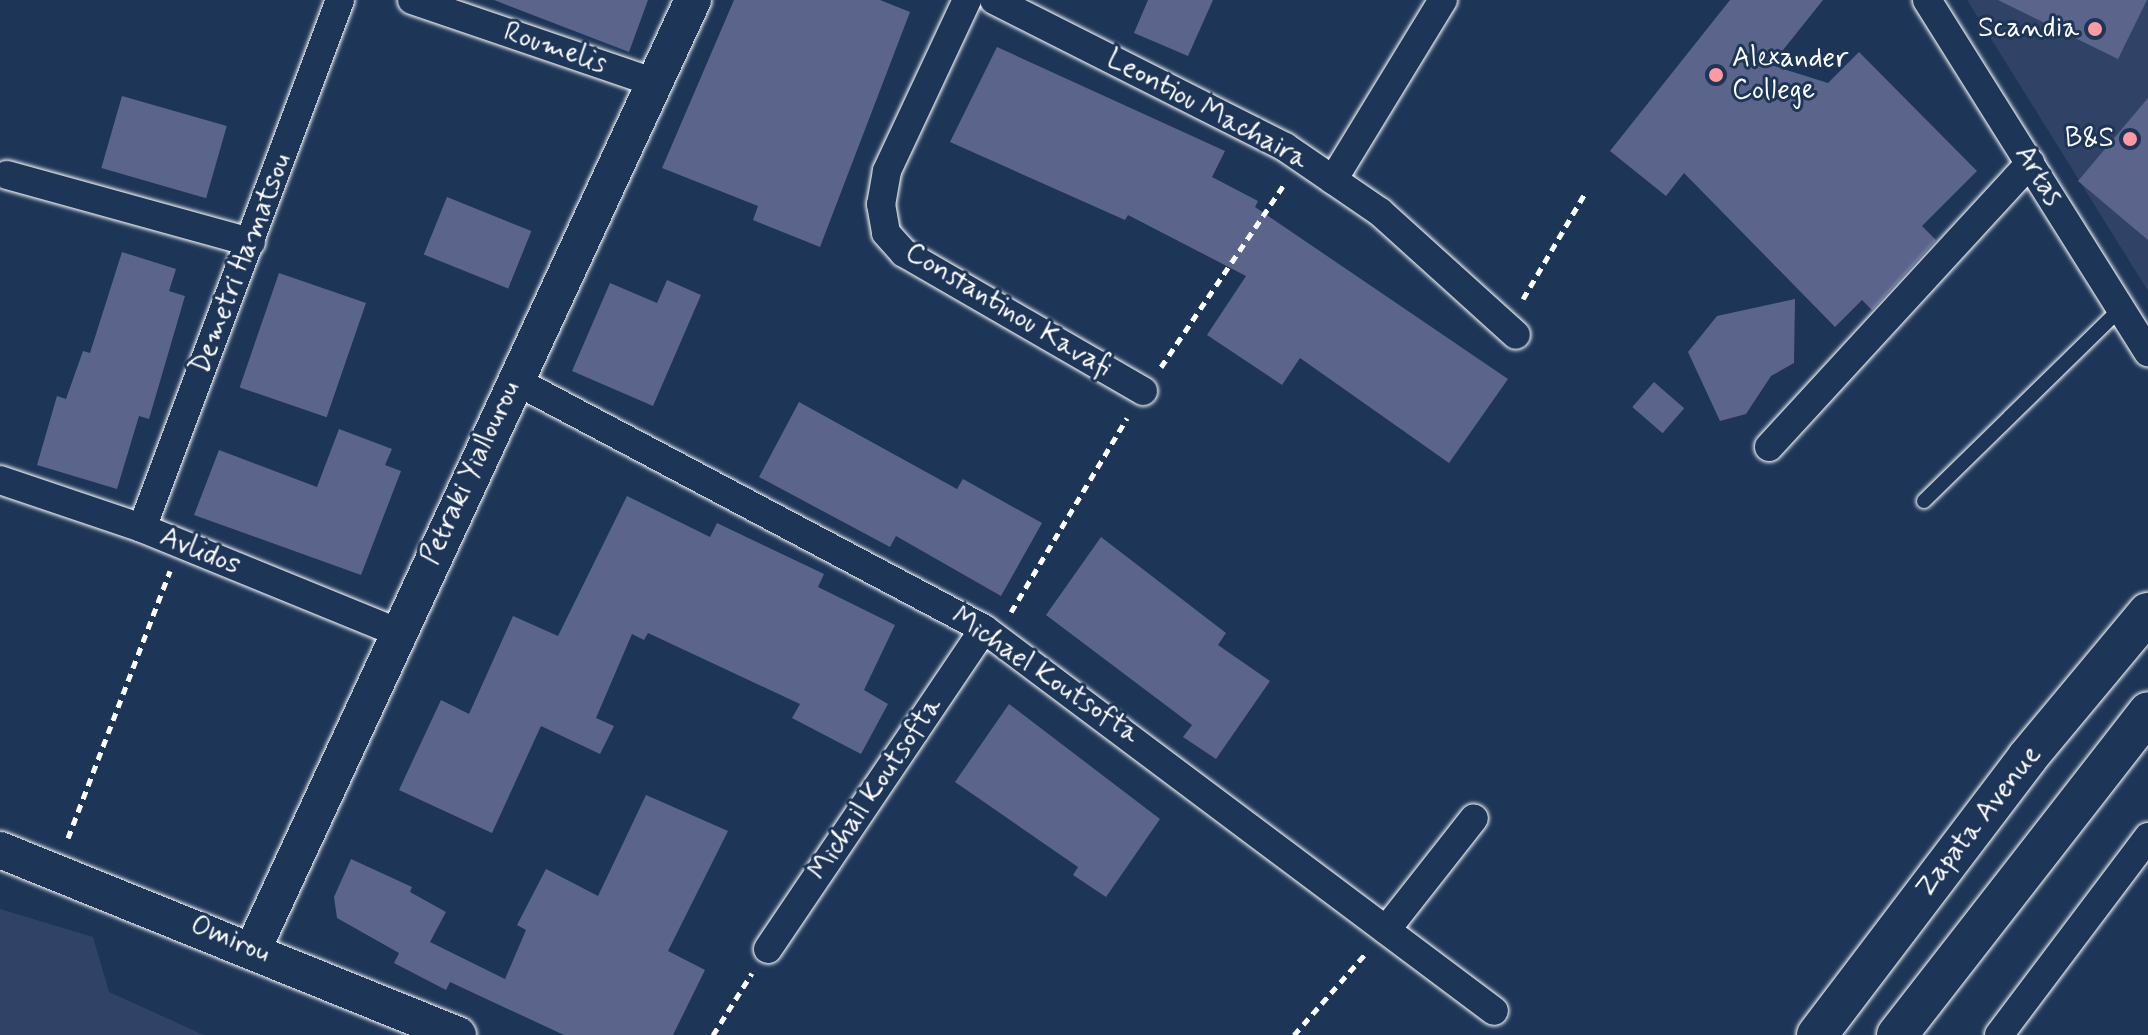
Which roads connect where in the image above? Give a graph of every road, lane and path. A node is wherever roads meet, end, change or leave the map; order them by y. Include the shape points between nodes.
1 (340, 0) edge
2 (412, 0) edge
3 (693, 0) edge
4 (967, 0) edge
5 (994, 0) edge
6 (1443, 0) edge
7 (1927, 0) edge
8 (653, 82) junction
9 (1301, 158) junction
10 (2030, 163) junction
11 (7, 175) dead end
12 (1333, 180) junction
13 (1584, 195) dead end
14 (251, 242) junction
15 (2121, 308) junction
16 (1510, 331) joint
17 (2148, 352) edge
18 (514, 380) junction
19 (1143, 391) junction
20 (1769, 447) dead end
21 (0, 480) edge
22 (1924, 501) dead end
23 (142, 528) junction
24 (181, 544) junction
25 (2148, 613) edge
26 (397, 632) junction
27 (990, 633) junction
28 (2148, 712) edge
29 (1474, 818) dead end
30 (2148, 837) edge
31 (0, 850) edge
32 (55, 871) junction
33 (1386, 930) junction
34 (253, 949) junction
35 (768, 949) joint
36 (1494, 1011) dead end
37 (458, 1035) edge
38 (713, 1035) edge
39 (1294, 1035) edge
40 (1817, 1035) edge
41 (1897, 1035) edge
42 (1999, 1035) edge

1 - 14 street, Demetri Hamatsou
2 - 8 street, Roumelis
3 - 8 street, Petraki Yiallourou
4 - 19 street, Constantinou Kavafi via 887,171 881,204 886,233 904,253
5 - 9 street, Leontiou Machaira
6 - 12 street
7 - 10 street, Artas
8 - 18 street, Petraki Yiallourou
9 - 12 street, Leontiou Machaira
9 - 19 path
10 - 15 street, Artas
10 - 20 street
11 - 14 street
12 - 16 street, Leontiou Machaira via 1380,212
13 - 16 path
14 - 23 street, Demetri Hamatsou
15 - 17 street, Artas
15 - 22 lane
18 - 26 street, Petraki Yiallourou
18 - 27 street, Michael Koutsofta
19 - 27 path
21 - 23 street, Avlidos
23 - 24 street, Avlidos
24 - 26 street, Avlidos
24 - 32 path
25 - 40 main road, Zapata Avenue via 2027,758
26 - 34 street, Petraki Yiallourou
27 - 33 street, Michael Koutsofta
27 - 35 street, Michail Koutsofta
28 - 41 main road
29 - 33 street
30 - 42 street
31 - 32 street, Omirou
32 - 34 street, Omirou
33 - 36 street, Michael Koutsofta
33 - 39 path
34 - 37 street, Omirou
35 - 38 path

